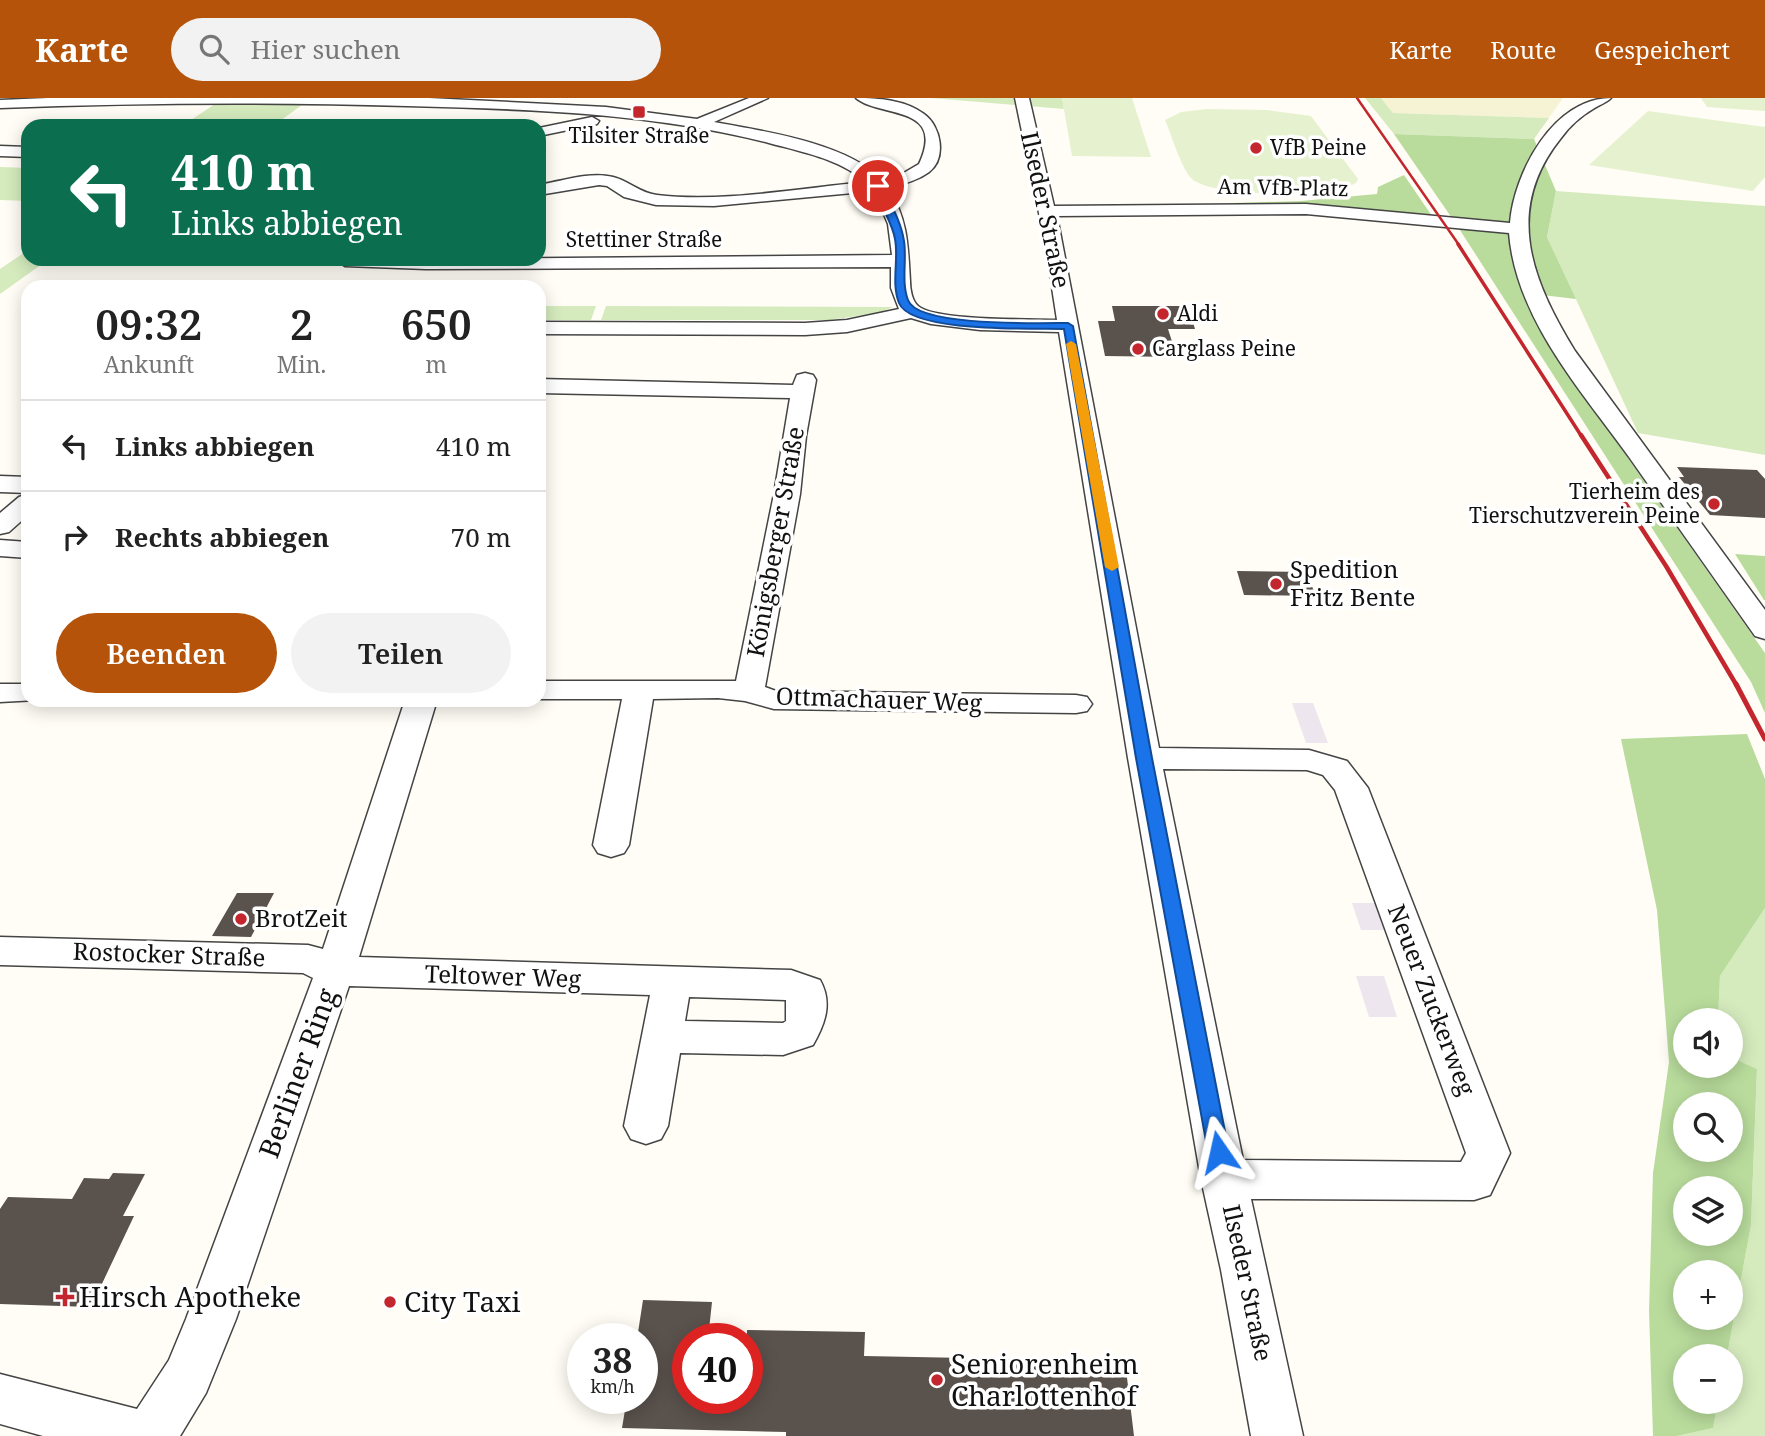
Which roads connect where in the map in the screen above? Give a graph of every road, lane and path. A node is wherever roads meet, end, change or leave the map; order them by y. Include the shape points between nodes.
1 (761, 98) edge
2 (863, 98) edge
3 (1604, 98) edge
4 (168, 99) edge
5 (375, 99) edge
6 (128, 101) junction
7 (1019, 103) edge
8 (0, 104) edge
9 (113, 113) dead end
10 (617, 113) junction
11 (697, 124) junction
12 (546, 131) edge
13 (0, 151) edge
14 (21, 152) edge
15 (878, 186) junction
16 (546, 189) edge
17 (1047, 211) junction
18 (1518, 229) junction
19 (901, 261) junction
20 (546, 262) edge
21 (912, 312) junction
22 (1068, 326) junction
23 (546, 328) edge
24 (546, 386) edge
25 (0, 484) edge
26 (21, 485) edge
27 (21, 508) edge
28 (0, 526) edge
29 (0, 548) edge
30 (21, 550) edge
31 (1765, 630) edge
32 (546, 690) edge
33 (639, 690) junction
34 (749, 692) junction
35 (0, 693) edge
36 (21, 693) edge
37 (1076, 704) dead end
38 (419, 707) edge
39 (1144, 758) junction
40 (611, 845) dead end
41 (0, 951) edge
42 (335, 971) junction
43 (672, 982) junction
44 (662, 1037) junction
45 (646, 1126) dead end
46 (1223, 1178) junction
47 (0, 1399) edge
48 (138, 1436) edge
49 (149, 1436) edge
50 (1278, 1436) edge

1 - 11 street
2 - 15 street via 922,117 932,135 925,167
3 - 18 street via 1569,120 1547,144 1530,175
4 - 5 street
4 - 6 street
5 - 10 street
6 - 8 street
6 - 9 street
7 - 17 street, Ilseder Straße
10 - 11 street
10 - 12 street
11 - 15 street via 806,149 859,170
13 - 14 street
15 - 16 street via 674,202 645,198 611,181
15 - 19 street via 897,228
17 - 18 street, Am VfB-Platz via 1306,209
17 - 22 street, Ilseder Straße
18 - 31 street via 1539,304 1566,354
19 - 20 street, Stettiner Straße
19 - 21 street via 901,293
21 - 22 street via 980,324
21 - 23 street via 847,326 805,329
22 - 39 street, Ilseder Straße
24 - 34 street, Königsberger Straße via 803,386
25 - 26 street
27 - 28 street
29 - 30 street
32 - 33 street, Ottmachauer Weg
33 - 34 street, Ottmachauer Weg
33 - 40 street
34 - 37 street, Ottmachauer Weg via 774,700
35 - 36 street
38 - 42 street, Berliner Ring
39 - 46 street, Ilseder Straße
39 - 46 street, Neuer Zuckerweg via 1309,760 1335,768 1351,788 1489,1153 1474,1181
41 - 42 street, Rostocker Straße via 308,959
42 - 43 street, Teltower Weg
42 - 49 street, Berliner Ring via 188,1376
43 - 44 street
43 - 44 street, Teltower Weg via 791,985 806,991 806,1022 799,1034 783,1039
44 - 45 street
46 - 50 street, Ilseder Straße
47 - 48 street

